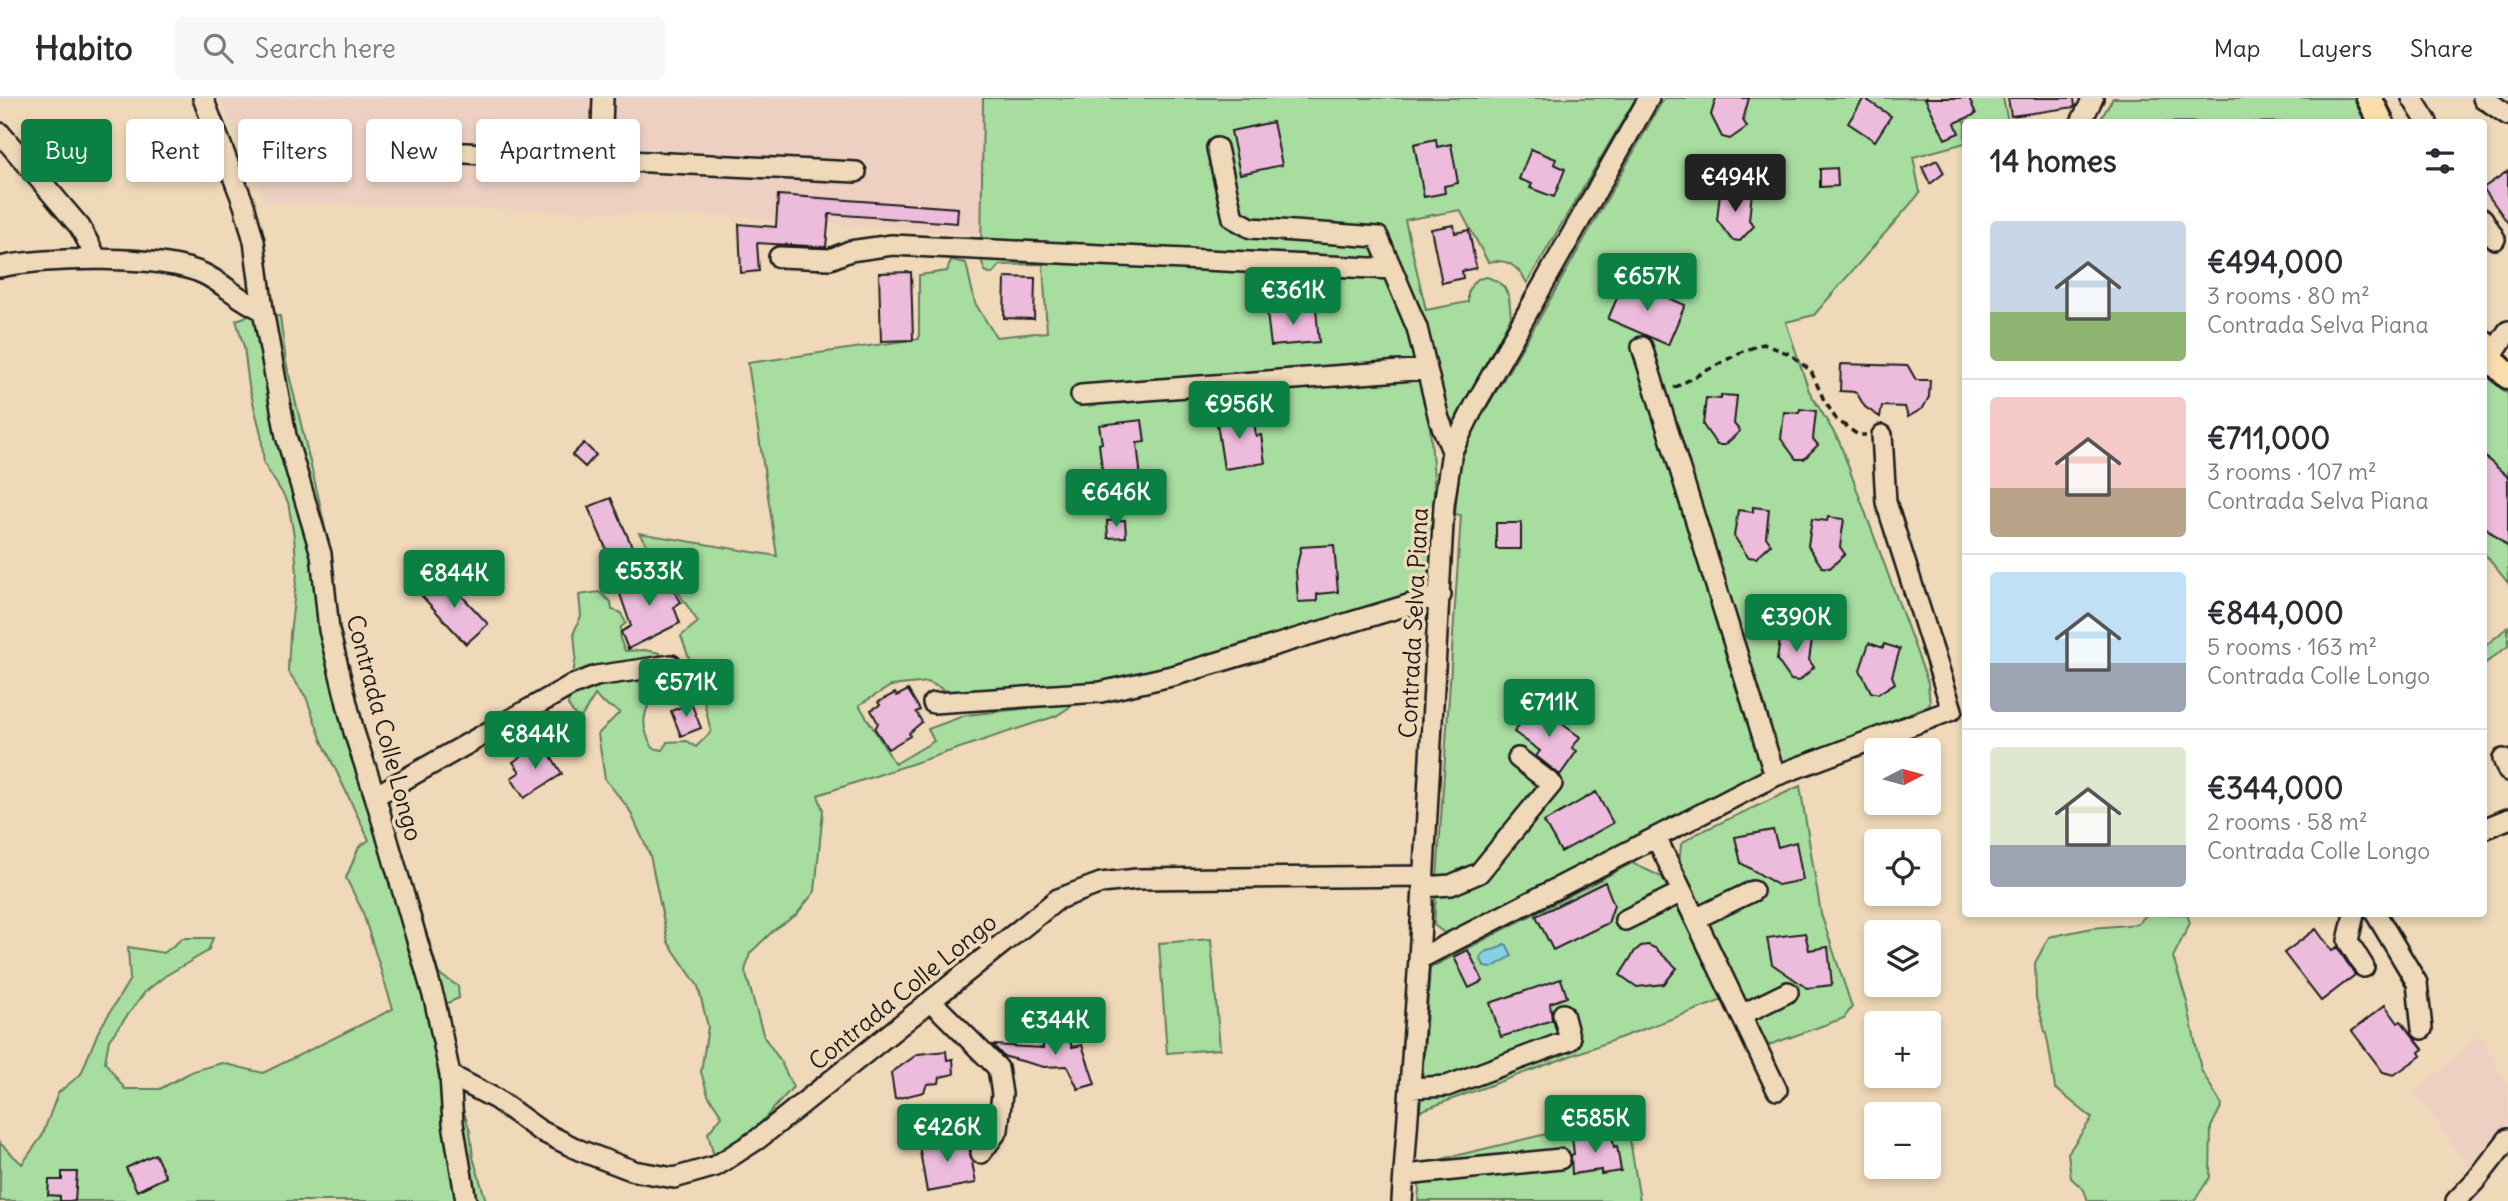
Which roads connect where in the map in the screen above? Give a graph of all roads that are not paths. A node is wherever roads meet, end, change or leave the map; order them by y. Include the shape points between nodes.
1 (203, 98) edge
2 (603, 98) edge
3 (1649, 98) edge
4 (2093, 98) edge
5 (2369, 98) edge
6 (2412, 98) edge
7 (2483, 98) edge
8 (2508, 115) edge
9 (602, 119) edge
10 (2082, 119) edge
11 (2380, 119) edge
12 (2425, 119) edge
13 (0, 133) edge
14 (1217, 148) dead end
15 (640, 161) edge
16 (856, 172) dead end
17 (2487, 225) edge
18 (2496, 239) dead end
19 (779, 257) dead end
20 (97, 259) junction
21 (0, 267) edge
22 (1392, 269) junction
23 (263, 310) junction
24 (2508, 331) edge
25 (1642, 347) dead end
26 (2487, 353) edge
27 (2487, 355) edge
28 (1427, 369) junction
29 (2508, 376) edge
30 (1081, 395) dead end
31 (1882, 435) road end
32 (1452, 451) junction
33 (1441, 595) junction
34 (671, 665) dead end
35 (933, 703) dead end
36 (1518, 758) dead end
37 (1775, 776) junction
38 (375, 796) junction
39 (2508, 819) edge
40 (2487, 827) edge
41 (1656, 837) junction
42 (1423, 881) junction
43 (1754, 891) dead end
44 (1682, 892) junction
45 (2353, 917) edge
46 (2378, 917) edge
47 (1695, 919) junction
48 (1625, 920) dead end
49 (1419, 959) junction
50 (2364, 967) dead end
51 (1788, 992) dead end
52 (931, 1001) junction
53 (1563, 1014) dead end
54 (1741, 1014) junction
55 (2422, 1029) dead end
56 (450, 1075) junction
57 (1410, 1088) junction
58 (1777, 1090) dead end
59 (2508, 1139) edge
60 (981, 1153) dead end
61 (1560, 1159) dead end
62 (1405, 1175) junction
63 (466, 1201) edge
64 (1402, 1201) edge
65 (2456, 1201) edge

1 - 23 street, Contrada Colle Longo via 244,205
2 - 9 street
3 - 32 street, Contrada Selva Piana
4 - 10 street
5 - 11 main road
6 - 12 street
7 - 8 street
13 - 20 street via 80,227
14 - 22 street via 1233,218 1251,228 1378,237
15 - 16 street
17 - 18 street
19 - 22 street via 830,259 892,245
20 - 21 street
20 - 23 street via 176,265 202,273
22 - 28 street via 1417,328
23 - 38 street, Contrada Colle Longo via 286,436 321,554 328,630
24 - 26 street
25 - 37 street
27 - 29 main road
28 - 30 street
28 - 32 street
31 - 37 street via 1886,502 1952,710
32 - 33 street, Contrada Selva Piana via 1444,505
33 - 35 street via 1176,675 1113,689
33 - 42 street, Contrada Selva Piana
34 - 38 street via 596,676 570,686
36 - 42 street, Contrada Colle Longo via 1552,784 1479,873 1451,885
37 - 41 street
38 - 56 street, Contrada Colle Longo via 435,1002
39 - 40 street
41 - 44 street
41 - 49 street
42 - 49 street, Contrada Selva Piana
42 - 52 street, Contrada Colle Longo via 1137,879 1101,883
43 - 47 street
44 - 47 street
44 - 48 street
45 - 50 street via 2347,941
46 - 55 street via 2417,983
47 - 54 street
49 - 57 street, Contrada Selva Piana
51 - 54 street
52 - 56 street, Contrada Colle Longo via 758,1139 716,1167 674,1178 634,1171 579,1150
52 - 60 street via 998,1068 1002,1094 998,1130
53 - 57 street via 1570,1040 1447,1086
54 - 58 street
56 - 63 street, Contrada Colle Longo
57 - 62 street, Contrada Selva Piana
59 - 65 street
61 - 62 street
62 - 64 street, Contrada Selva Piana

